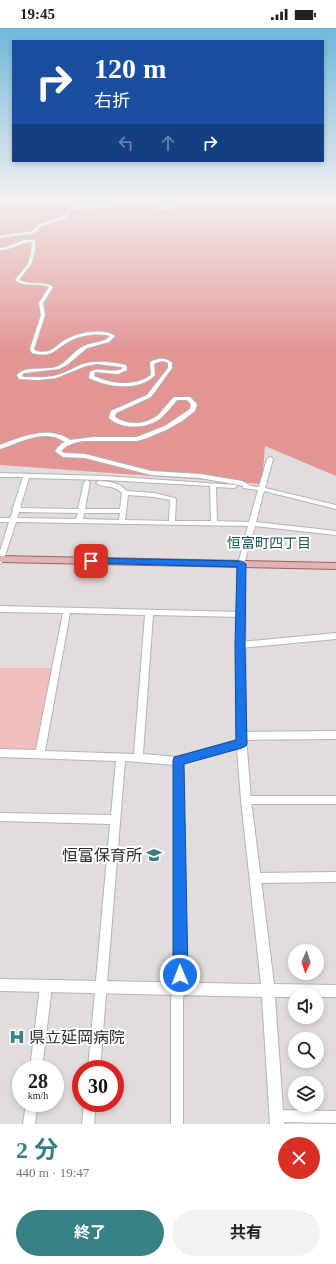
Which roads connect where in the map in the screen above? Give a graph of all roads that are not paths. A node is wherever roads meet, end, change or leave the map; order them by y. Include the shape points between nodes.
1 (33, 250) edge
2 (69, 442) junction
3 (2, 446) edge
4 (270, 459) dead end
5 (0, 475) edge
6 (27, 475) junction
7 (66, 477) junction
8 (87, 482) junction
9 (213, 485) junction
10 (249, 487) junction
11 (262, 489) junction
12 (125, 493) junction
13 (336, 507) edge
14 (15, 510) junction
15 (81, 510) junction
16 (123, 511) junction
17 (0, 520) edge
18 (12, 520) junction
19 (79, 521) junction
20 (122, 522) junction
21 (172, 523) junction
22 (214, 523) junction
23 (252, 524) junction
24 (336, 533) edge
25 (0, 560) edge
26 (241, 564) junction
27 (336, 566) edge
28 (0, 609) edge
29 (67, 611) junction
30 (149, 614) junction
31 (240, 614) junction
32 (336, 636) edge
33 (240, 645) junction
34 (336, 735) edge
35 (241, 740) junction
36 (0, 753) edge
37 (40, 753) junction
38 (121, 757) junction
39 (138, 758) junction
40 (178, 761) junction
41 (246, 800) junction
42 (336, 800) edge
43 (0, 817) edge
44 (116, 820) junction
45 (336, 877) edge
46 (256, 878) junction
47 (0, 985) edge
48 (46, 986) junction
49 (102, 986) junction
50 (178, 989) junction
51 (268, 990) junction
52 (336, 991) edge
53 (37, 1060) edge
54 (95, 1060) edge
55 (31, 1112) edge
56 (89, 1112) edge
57 (336, 1116) edge
58 (277, 1120) edge
59 (29, 1124) edge
60 (88, 1124) edge
61 (177, 1124) edge

1 - 2 street via 28,267 17,280 51,287 41,303 43,315 32,348 34,352 52,352 70,339 82,336 113,336 106,341 85,347 59,367 23,372 20,374 21,378 47,379 96,363 124,366 125,370 118,373 95,371 91,377 114,383 136,384 153,375 154,362 166,360 170,363 170,368 154,392 113,412 112,418 124,423 141,424 156,419 175,399 188,398 194,404 193,410 178,422 146,436 126,440 88,439
2 - 3 street via 61,436 43,435 24,438
2 - 10 street via 58,449 60,454 85,456 153,473 200,476 242,483
4 - 11 street
5 - 6 street
6 - 7 street
6 - 14 street
7 - 8 street via 65,481
7 - 9 street
8 - 12 street via 108,483 122,488
8 - 15 street
9 - 10 street
9 - 22 street
10 - 11 street
11 - 13 street
11 - 23 street
12 - 16 street
12 - 21 street via 173,499
14 - 15 street
14 - 18 street
15 - 16 street
15 - 19 street
16 - 20 street
17 - 18 street
18 - 19 street
18 - 25 street
19 - 20 street
20 - 21 street
21 - 22 street
22 - 23 street
23 - 24 street
23 - 26 street
25 - 26 main road
26 - 27 main road
26 - 31 street
28 - 29 street
29 - 30 street
29 - 37 street
30 - 31 street
30 - 39 street
31 - 33 street
32 - 33 street
33 - 35 street
34 - 35 street
35 - 40 street
35 - 41 street
36 - 37 street
37 - 38 street
38 - 39 street
38 - 44 street
39 - 40 street
40 - 50 street
41 - 42 street
41 - 46 street
43 - 44 street
44 - 49 street
45 - 46 street
46 - 51 street
47 - 48 street
48 - 49 street
48 - 53 street
49 - 50 street
49 - 54 street
50 - 51 street
50 - 61 street
51 - 52 street
51 - 58 street
55 - 59 street
56 - 60 street
57 - 58 street

